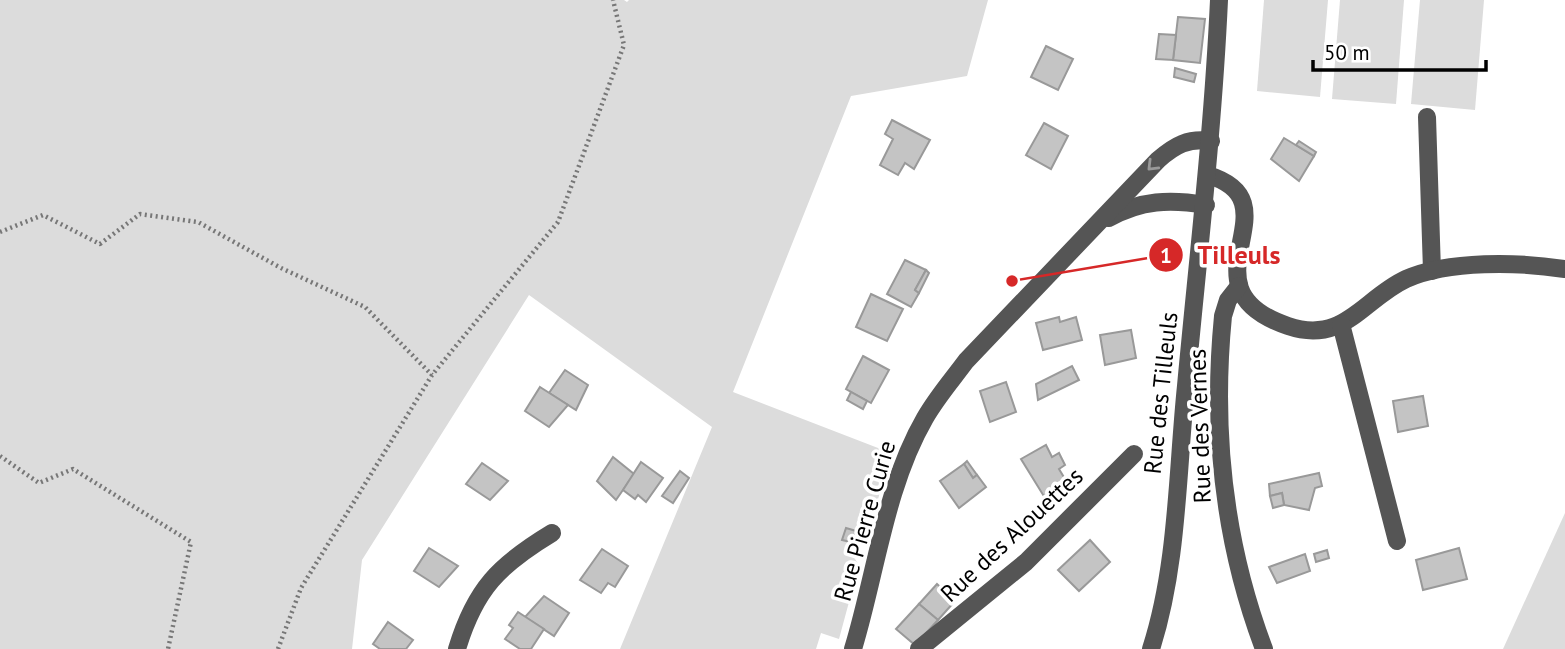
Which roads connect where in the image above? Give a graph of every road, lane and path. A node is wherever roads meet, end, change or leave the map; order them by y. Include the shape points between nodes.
1 (613, 0) edge
2 (1219, 0) edge
3 (1427, 117) dead end
4 (1212, 141) junction
5 (1208, 175) junction
6 (1206, 205) junction
7 (1100, 224) junction
8 (0, 232) edge
9 (1565, 270) edge
10 (1432, 271) junction
11 (1239, 286) junction
12 (1341, 324) junction
13 (432, 375) junction
14 (1134, 454) dead end
15 (0, 456) edge
16 (552, 533) dead end
17 (1397, 541) dead end
18 (168, 649) edge
19 (278, 649) edge
20 (457, 649) edge
21 (853, 649) edge
22 (919, 649) edge
23 (1151, 649) edge
24 (1264, 649) edge

1 - 13 path via 624,45 558,222
2 - 4 street, Rue des Tilleuls
3 - 10 street
4 - 5 street, Rue des Tilleuls
4 -> 7 street, Rue Pierre Curie via 1189,140 1167,151
5 - 6 street, Rue des Tilleuls
5 - 11 street via 1230,184 1244,203 1246,223 1235,263
6 - 7 street, Rue Pierre Curie via 1146,202
6 - 23 street, Rue des Tilleuls via 1168,579
7 - 21 street, Rue Pierre Curie via 966,361 924,420 903,467
8 - 13 path via 43,215 100,244 140,214 198,222 365,307
9 - 10 street via 1492,265
10 - 12 street via 1405,280
11 - 12 street via 1255,306 1287,326 1314,332
11 - 24 street, Rue des Vernes via 1224,309 1222,327 1221,461 1229,529 1248,607
12 - 17 street
13 - 19 path via 301,589
14 - 22 street, Rue des Alouettes via 1026,562
15 - 18 path via 39,483 73,469 191,542
16 - 20 street via 512,557 480,591

